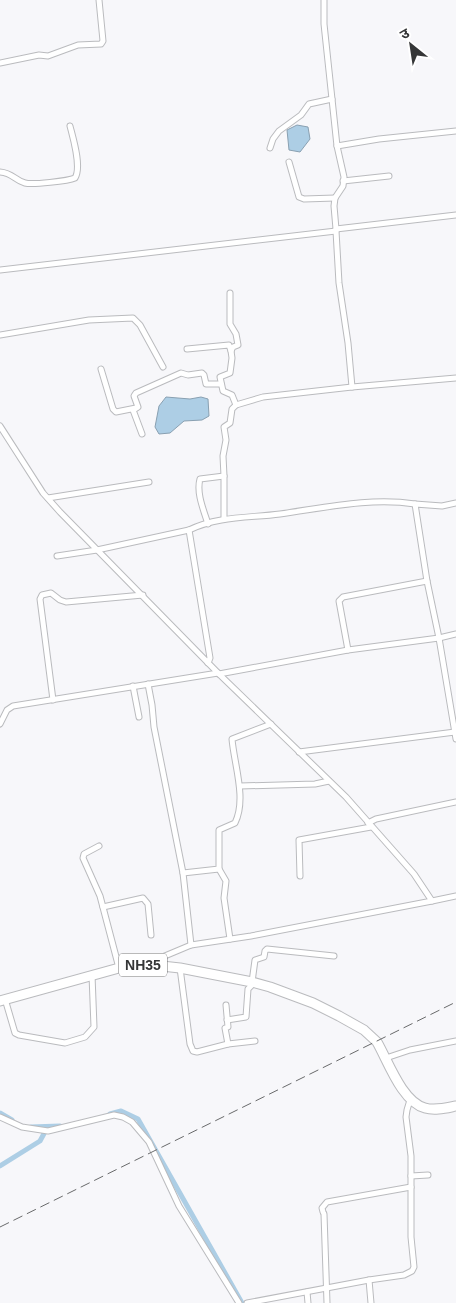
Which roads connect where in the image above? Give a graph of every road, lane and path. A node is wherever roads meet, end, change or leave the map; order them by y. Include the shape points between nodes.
1 (99, 0) edge
2 (324, 0) edge
3 (0, 63) edge
4 (332, 99) junction
5 (70, 126) dead end
6 (456, 131) edge
7 (337, 146) junction
8 (270, 148) dead end
9 (289, 162) dead end
10 (0, 172) edge
11 (389, 176) dead end
12 (343, 181) junction
13 (336, 198) junction
14 (456, 215) edge
15 (336, 230) junction
16 (0, 270) edge
17 (230, 293) dead end
18 (0, 335) edge
19 (187, 349) dead end
20 (231, 351) junction
21 (163, 367) dead end
22 (101, 369) dead end
23 (456, 378) edge
24 (221, 384) junction
25 (352, 387) junction
26 (236, 405) junction
27 (138, 407) junction
28 (0, 426) edge
29 (142, 434) dead end
30 (224, 476) junction
31 (149, 482) dead end
32 (48, 498) junction
33 (456, 503) edge
34 (415, 504) junction
35 (224, 519) junction
36 (208, 524) junction
37 (189, 530) junction
38 (98, 550) junction
39 (57, 556) dead end
40 (427, 581) junction
41 (143, 595) junction
42 (456, 634) edge
43 (439, 638) junction
44 (348, 650) junction
45 (208, 663) junction
46 (219, 674) junction
47 (148, 684) junction
48 (133, 686) junction
49 (52, 700) junction
50 (140, 717) dead end
51 (0, 724) edge
52 (271, 724) junction
53 (455, 732) edge
54 (456, 739) edge
55 (299, 752) junction
56 (329, 781) junction
57 (240, 786) junction
58 (456, 802) edge
59 (369, 825) junction
60 (99, 846) dead end
61 (219, 869) junction
62 (183, 873) junction
63 (300, 876) dead end
64 (456, 896) edge
65 (432, 901) junction
66 (103, 907) junction
67 (152, 935) dead end
68 (230, 939) junction
69 (191, 945) junction
70 (334, 956) dead end
71 (153, 965) junction
72 (119, 968) junction
73 (180, 968) junction
74 (92, 975) junction
75 (253, 982) junction
76 (2, 1000) edge
77 (226, 1005) dead end
78 (227, 1020) junction
79 (254, 1041) dead end
80 (456, 1041) edge
81 (228, 1044) junction
82 (386, 1058) junction
83 (410, 1100) junction
84 (456, 1106) edge
85 (0, 1117) edge
86 (428, 1175) dead end
87 (411, 1176) junction
88 (411, 1187) junction
89 (369, 1280) junction
90 (327, 1288) junction
91 (308, 1292) junction
92 (238, 1303) edge
93 (248, 1303) edge
94 (308, 1303) edge
95 (327, 1303) edge
96 (371, 1303) edge

1 - 3 street via 101,44 78,45 48,56
2 - 4 street
4 - 7 street
4 - 8 street via 309,104 279,131
5 - 10 street via 78,173 75,178 24,183 8,172
6 - 7 street
7 - 12 street
9 - 13 street via 299,197
11 - 12 street
12 - 13 street
13 - 15 street
14 - 15 street
15 - 16 street
15 - 25 street
17 - 20 street via 230,324 238,345
18 - 21 street via 89,320 133,318
19 - 20 street via 229,345
20 - 24 street via 230,373 220,377
22 - 27 street via 113,409 116,412
23 - 25 street
24 - 26 street via 224,391 232,395
24 - 27 street via 206,384 202,374 178,374 136,394
25 - 26 street via 263,397
26 - 30 street via 232,409 230,423 224,427
27 - 29 street via 133,410
28 - 32 street
30 - 35 street
30 - 36 street via 200,479 198,484
31 - 32 street
32 - 38 street
33 - 34 street via 442,506
34 - 35 street via 344,504
34 - 40 street
35 - 36 street
36 - 37 street
37 - 38 street
37 - 45 street via 210,658
38 - 39 street
38 - 41 street
40 - 43 street
40 - 44 street via 343,597 340,601
41 - 45 street
41 - 49 street via 66,602 51,593 42,595
42 - 43 street
43 - 44 street
43 - 53 street
44 - 46 street
45 - 46 street
46 - 47 street
46 - 52 street
47 - 48 street
47 - 62 street
48 - 49 street
48 - 50 street
49 - 51 street via 9,708
52 - 55 street
52 - 57 street via 232,739
53 - 54 street
53 - 55 street
55 - 56 street
56 - 57 street
56 - 59 street
57 - 61 street via 237,820 219,830
58 - 59 street via 376,819
59 - 63 street via 298,840
59 - 65 street via 414,874
60 - 66 street via 84,854 83,858
61 - 62 street
61 - 68 street via 226,881 224,898
62 - 69 street
64 - 65 street
65 - 68 street
66 - 67 street via 143,898 148,904
66 - 72 street
68 - 69 street
69 - 71 street via 160,958
70 - 75 street via 268,949 264,957 255,960
71 - 72 highway, NH35
71 - 73 highway, NH35
72 - 74 highway, NH35
73 - 75 highway, NH35
73 - 81 street via 191,1048 197,1052
74 - 76 highway, NH35
74 - 76 street via 94,1027 86,1037 65,1043 15,1033
75 - 78 street via 248,989 246,1017
75 - 82 highway, NH35 via 327,1010 364,1030
77 - 78 street
78 - 81 street
79 - 81 street
80 - 82 street
82 - 83 highway, NH35
83 - 84 highway via 427,1109
83 - 87 street via 406,1117
85 - 92 street via 22,1127 46,1131 114,1115 136,1126 150,1142 179,1206
86 - 87 street
87 - 88 street
88 - 89 street via 413,1270 407,1274
88 - 90 street via 327,1202 322,1208
89 - 90 street
89 - 96 street
90 - 91 street
90 - 95 street
91 - 93 street
91 - 94 street

